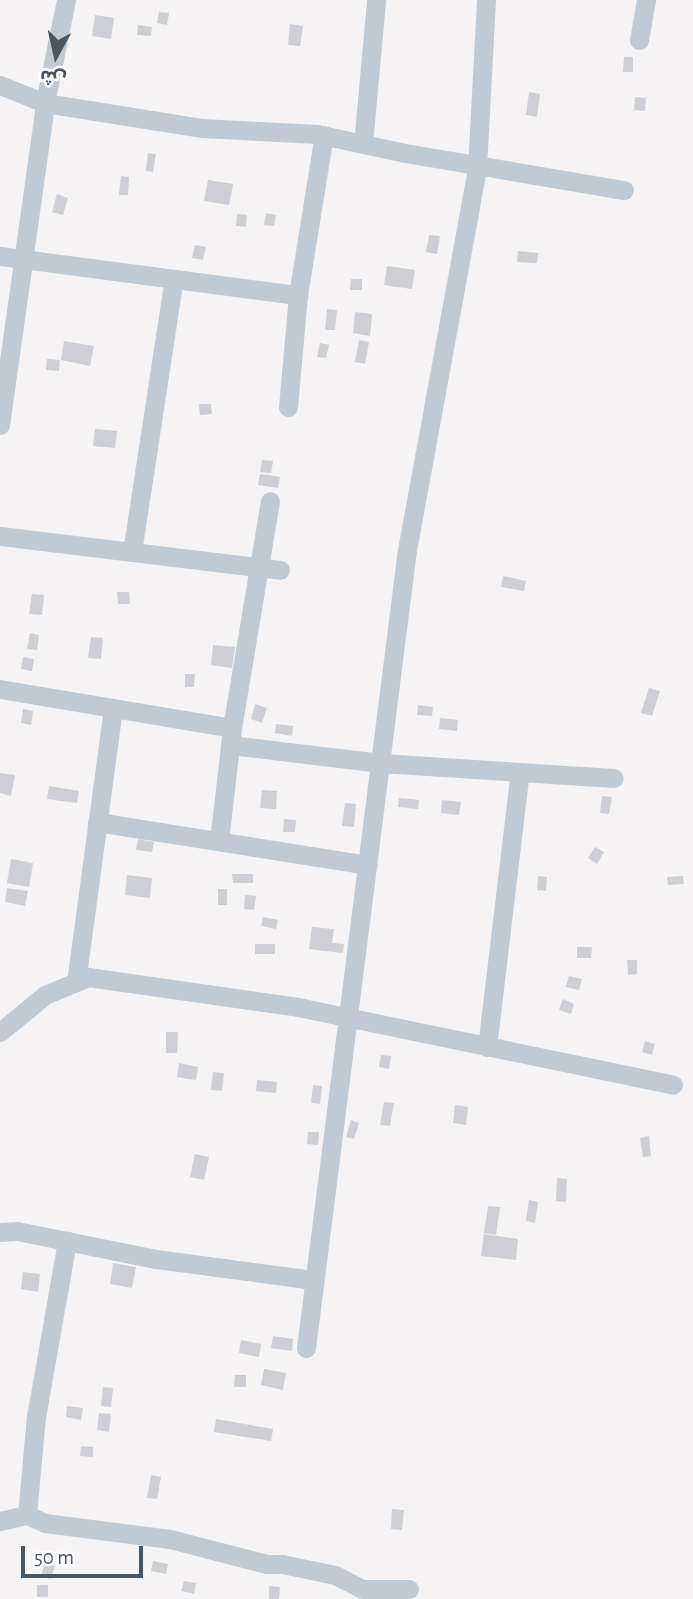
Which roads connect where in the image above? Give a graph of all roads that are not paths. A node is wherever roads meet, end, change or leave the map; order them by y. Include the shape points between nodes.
1 (65, 0) edge
2 (376, 0) edge
3 (486, 0) edge
4 (646, 0) edge
5 (639, 40) dead end
6 (0, 85) edge
7 (45, 103) junction
8 (324, 135) junction
9 (363, 144) junction
10 (477, 166) junction
11 (624, 190) dead end
12 (0, 256) edge
13 (23, 258) junction
14 (173, 279) junction
15 (298, 295) junction
16 (288, 407) dead end
17 (0, 425) edge
18 (270, 501) dead end
19 (0, 536) edge
20 (132, 552) junction
21 (270, 569) junction
22 (0, 689) edge
23 (113, 708) junction
24 (231, 736) junction
25 (381, 763) junction
26 (520, 772) junction
27 (614, 778) dead end
28 (97, 822) junction
29 (219, 841) junction
30 (368, 865) junction
31 (76, 982) junction
32 (349, 1018) junction
33 (0, 1032) edge
34 (487, 1047) junction
35 (673, 1085) dead end
36 (0, 1232) edge
37 (67, 1241) junction
38 (314, 1280) junction
39 (306, 1348) dead end
40 (27, 1515) junction
41 (0, 1521) edge
42 (409, 1588) dead end

1 - 7 street
2 - 9 street
3 - 10 street
4 - 5 street
6 - 7 street
7 - 8 street via 201,128
7 - 13 street
8 - 9 street
8 - 15 street
9 - 10 street
10 - 11 street
10 - 25 street via 407,550
12 - 13 street
13 - 14 street
13 - 17 street
14 - 15 street
14 - 20 street
15 - 16 street
18 - 21 street
19 - 20 street
20 - 21 street
21 - 24 street
22 - 23 street
23 - 24 street
23 - 28 street
24 - 25 street
24 - 29 street
25 - 26 street
25 - 30 street
26 - 27 street
26 - 34 street
28 - 29 street
28 - 31 street
29 - 30 street
30 - 32 street
31 - 32 street via 88,977
31 - 33 street via 45,995
32 - 34 street
32 - 38 street
34 - 35 street
36 - 37 street
37 - 38 street via 156,1259
37 - 40 street via 36,1417
38 - 39 street
40 - 41 street
40 - 42 street via 45,1523 170,1539 267,1564 335,1575 362,1589

